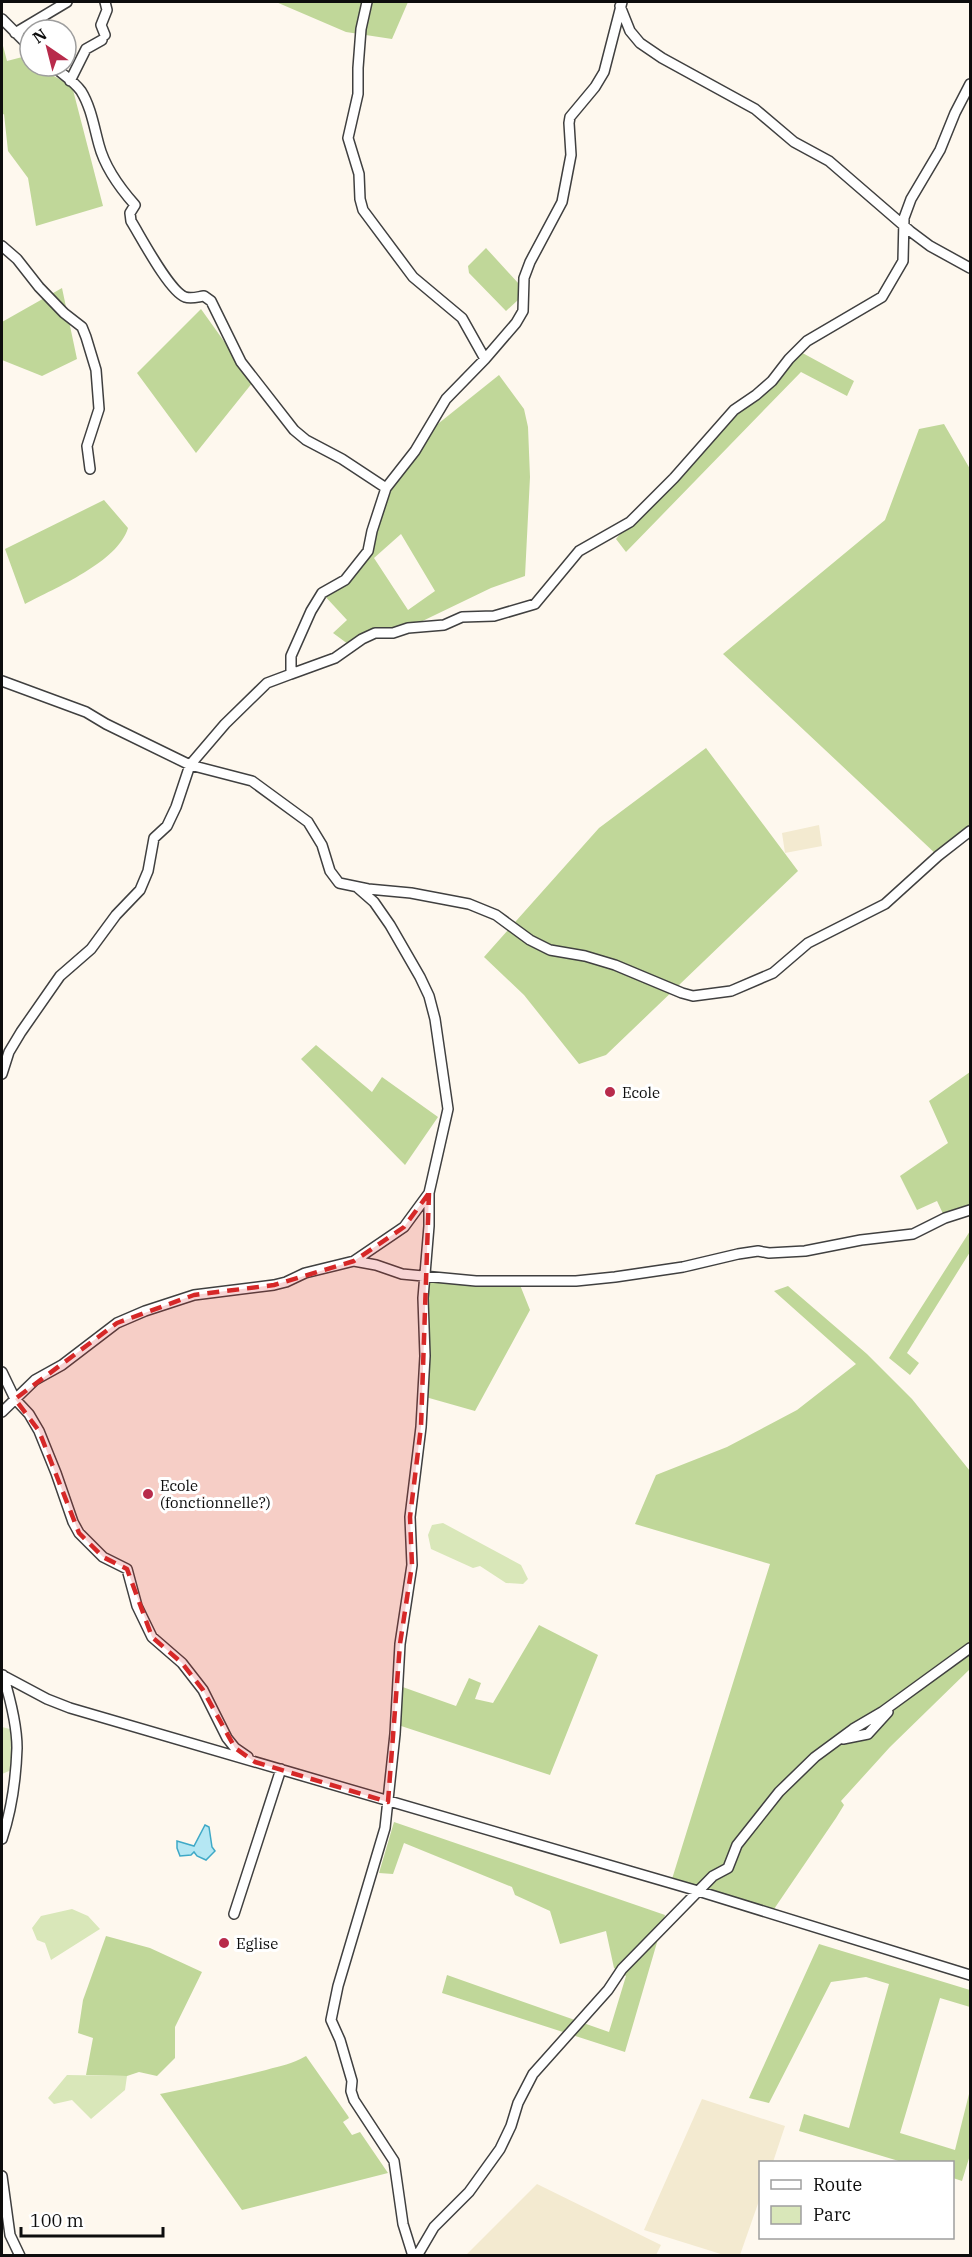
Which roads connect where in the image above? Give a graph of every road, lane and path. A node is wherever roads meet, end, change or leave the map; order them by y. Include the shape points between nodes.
1 (67, 2) edge
2 (105, 2) edge
3 (367, 2) edge
4 (621, 4) edge
5 (2, 19) edge
6 (15, 33) junction
7 (18, 36) edge
8 (67, 78) edge
9 (70, 81) junction
10 (970, 84) edge
11 (904, 226) junction
12 (2, 246) edge
13 (970, 268) edge
14 (485, 359) junction
15 (90, 469) dead end
16 (386, 488) junction
17 (291, 674) junction
18 (2, 681) edge
19 (190, 765) junction
20 (970, 831) edge
21 (356, 887) junction
22 (2, 1074) edge
23 (429, 1193) junction
24 (970, 1210) edge
25 (354, 1261) junction
26 (424, 1275) junction
27 (2, 1372) edge
28 (15, 1399) junction
29 (2, 1412) edge
30 (970, 1648) edge
31 (2, 1675) edge
32 (255, 1762) junction
33 (281, 1769) junction
34 (388, 1802) junction
35 (2, 1839) edge
36 (698, 1891) junction
37 (234, 1914) dead end
38 (970, 1975) edge
39 (2, 2176) edge
40 (20, 2256) edge
41 (415, 2256) edge

1 - 6 street
2 - 9 street via 103,37 86,49
3 - 14 street via 361,29 358,94 348,138 359,174 363,210 413,277 462,318
4 - 11 street via 630,31 640,43 755,109 794,142 829,161
4 - 14 street via 604,72 568,123 571,155 562,201 524,278 523,311
5 - 6 street
6 - 7 street
8 - 9 street
9 - 16 street via 88,105 104,161 135,205 131,221 162,272 183,297 204,296 211,301 241,362 294,430
10 - 11 street via 940,150 911,199
11 - 13 street
11 - 17 street via 903,261 882,297 807,341 772,381 734,410 630,522 579,551 535,604 494,616 462,617 444,625 375,633 335,658
12 - 15 street via 82,327 86,337 96,370 99,409 87,446
14 - 16 street via 446,399 415,451
16 - 17 street via 369,551 345,580 322,593 291,656
17 - 19 street via 267,683
18 - 19 street via 86,711
19 - 21 street via 252,781 268,792 308,822 339,883
19 - 22 street via 167,826 154,838 148,872 140,890 91,949 60,976 9,1052
20 - 21 street via 885,904 808,943 773,973 741,988 711,995 682,993 615,965 550,951 496,915 469,904
21 - 23 street via 374,902 395,934 429,996 435,1019 448,1109
23 - 25 street via 404,1227
23 - 26 street
24 - 26 street via 913,1234 805,1251 758,1251 615,1277 476,1281
25 - 26 street via 402,1274
25 - 28 street via 274,1285 194,1295 145,1311 117,1323 62,1365 35,1380
26 - 34 street via 422,1427 410,1517 412,1565 400,1644
27 - 28 street
28 - 29 street
28 - 32 street via 39,1431 79,1533 103,1557 127,1569 137,1606 152,1637 182,1663 203,1690 227,1738
30 - 36 street via 815,1757 779,1792 736,1845 728,1868
31 - 32 street via 70,1708
31 - 35 street via 17,1747
32 - 33 street
33 - 34 street
33 - 37 street
34 - 36 street
34 - 41 street via 385,1828 331,2020 350,2072 354,2100 394,2161 403,2223
36 - 38 street
36 - 41 street via 622,1969 533,2074 501,2149 469,2193 434,2227
39 - 40 street via 10,2235

